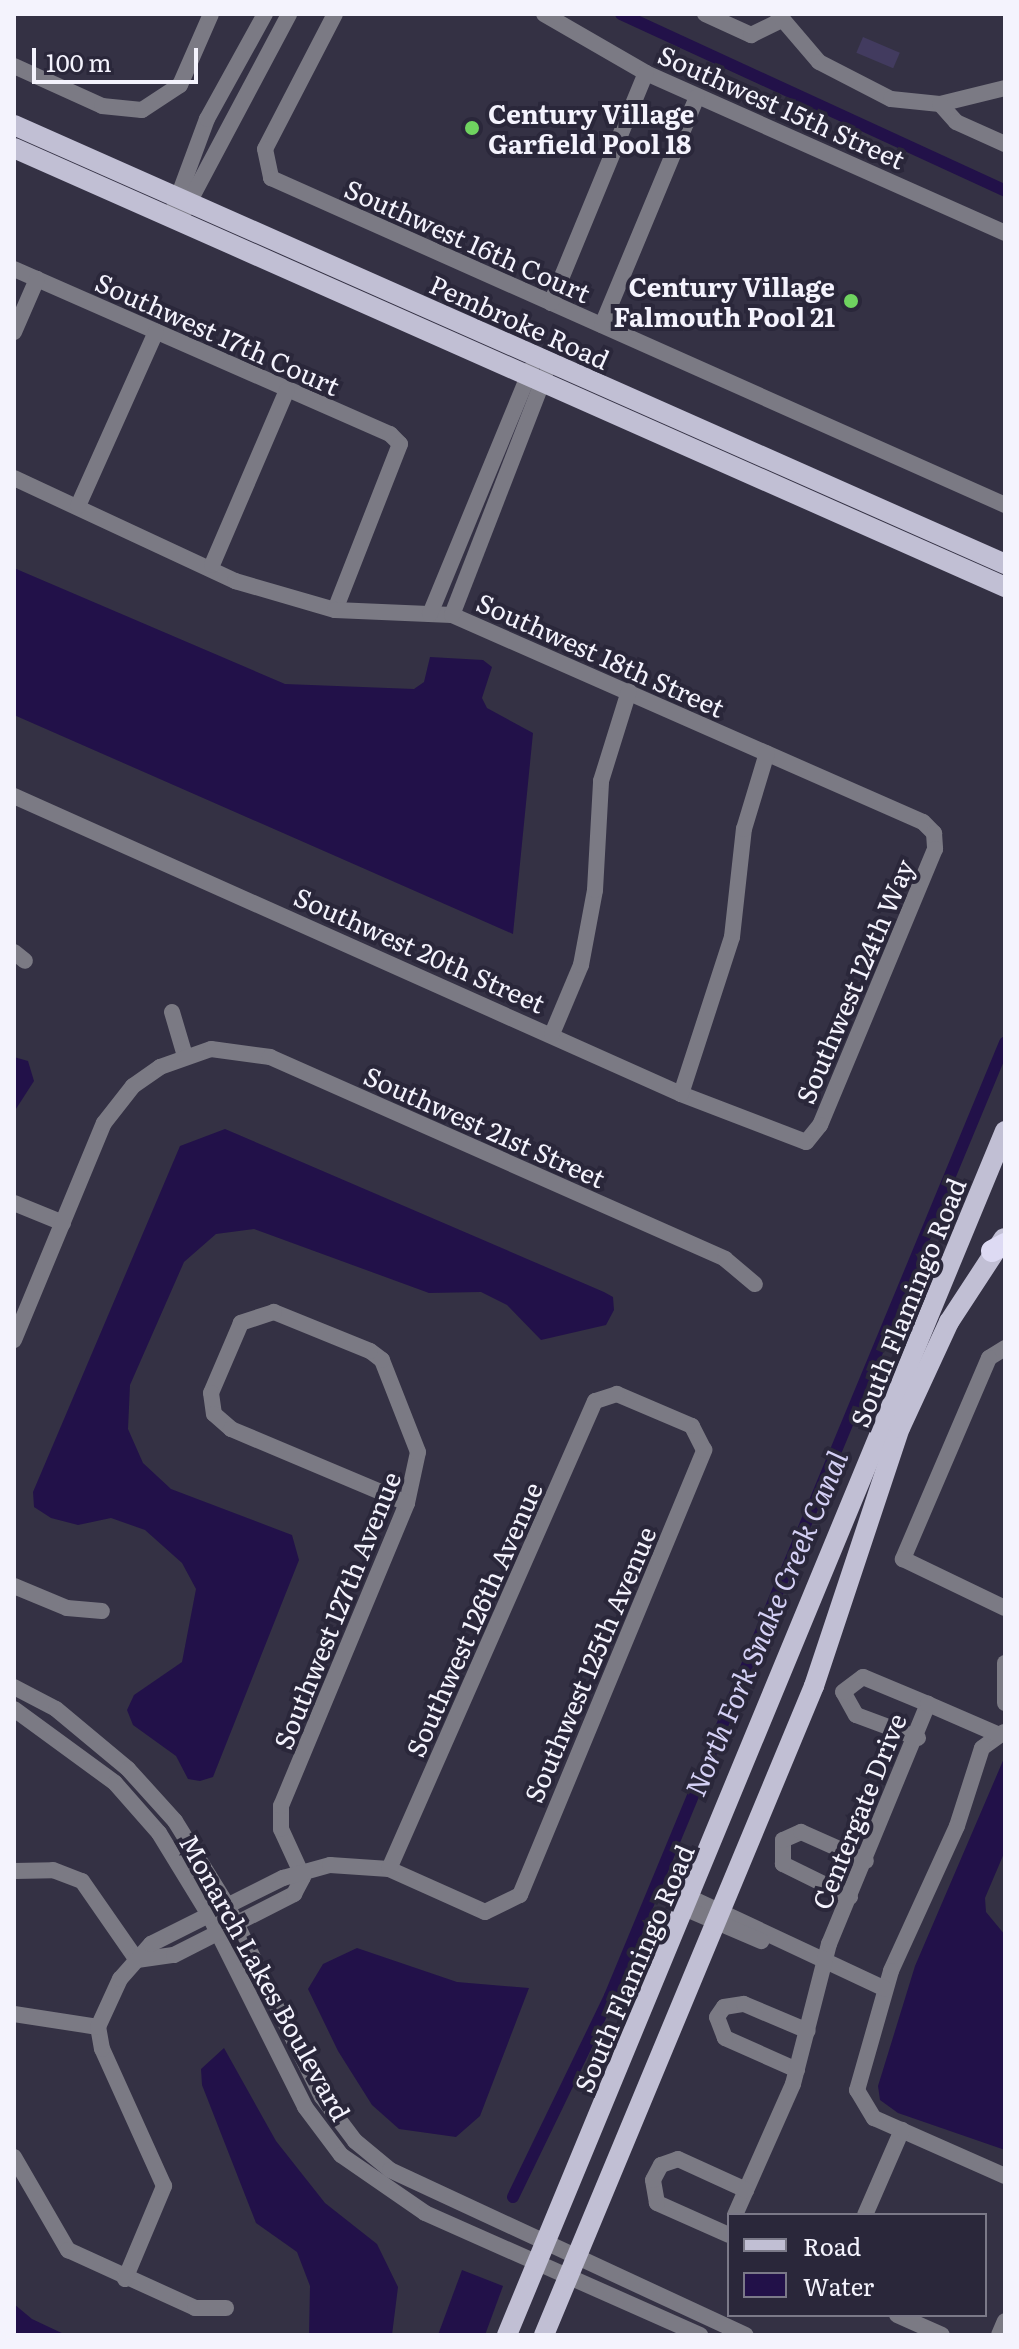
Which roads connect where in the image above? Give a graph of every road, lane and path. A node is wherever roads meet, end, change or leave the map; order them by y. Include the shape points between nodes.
1 (211, 14) edge
2 (265, 14) edge
3 (289, 14) edge
4 (335, 14) edge
5 (544, 14) edge
6 (705, 14) edge
7 (780, 17) edge
8 (274, 37) junction
9 (236, 63) junction
10 (14, 66) edge
11 (252, 71) junction
12 (646, 73) junction
13 (1005, 88) edge
14 (697, 97) junction
15 (940, 104) junction
16 (214, 105) junction
17 (234, 114) junction
18 (14, 125) edge
19 (1005, 144) edge
20 (14, 148) edge
21 (174, 195) junction
22 (194, 204) junction
23 (174, 218) junction
24 (1005, 233) edge
25 (14, 269) edge
26 (37, 279) junction
27 (551, 303) junction
28 (602, 325) junction
29 (14, 332) edge
30 (156, 332) junction
31 (544, 361) junction
32 (524, 374) junction
33 (545, 383) junction
34 (287, 390) junction
35 (14, 478) edge
36 (811, 492) junction
37 (1005, 505) edge
38 (78, 506) junction
39 (1005, 564) edge
40 (212, 565) junction
41 (1005, 587) edge
42 (335, 610) junction
43 (430, 614) junction
44 (452, 615) junction
45 (629, 691) junction
46 (767, 753) junction
47 (14, 796) edge
48 (934, 833) joint
49 (172, 1012) dead end
50 (552, 1034) junction
51 (185, 1056) junction
52 (681, 1094) junction
53 (1005, 1131) edge
54 (806, 1142) joint
55 (14, 1203) edge
56 (63, 1223) junction
57 (1001, 1244) edge
58 (755, 1284) dead end
59 (14, 1340) edge
60 (1005, 1348) edge
61 (699, 1434) joint
62 (407, 1503) junction
63 (14, 1586) edge
64 (1005, 1608) edge
65 (102, 1611) dead end
66 (1005, 1663) edge
67 (14, 1687) edge
68 (1005, 1703) edge
69 (928, 1704) junction
70 (14, 1709) edge
71 (1001, 1733) edge
72 (918, 1738) junction
73 (866, 1861) junction
74 (389, 1869) junction
75 (14, 1871) edge
76 (303, 1877) junction
77 (850, 1897) junction
78 (688, 1904) junction
79 (227, 1905) junction
80 (209, 1915) junction
81 (720, 1917) junction
82 (236, 1923) junction
83 (218, 1932) junction
84 (137, 1960) junction
85 (826, 1963) junction
86 (885, 1989) junction
87 (14, 2014) edge
88 (98, 2027) junction
89 (808, 2031) junction
90 (797, 2070) junction
91 (902, 2130) junction
92 (14, 2157) edge
93 (1005, 2176) edge
94 (746, 2190) junction
95 (736, 2213) edge
96 (866, 2213) edge
97 (727, 2233) edge
98 (546, 2242) junction
99 (537, 2264) junction
100 (572, 2267) junction
101 (125, 2279) junction
102 (226, 2308) dead end
103 (902, 2317) edge
104 (1005, 2321) edge
105 (507, 2335) edge
106 (544, 2335) edge
107 (700, 2335) edge
108 (746, 2335) edge
109 (942, 2335) edge
110 (999, 2335) edge

1 - 10 street via 173,93 142,110 114,109
2 - 9 street
3 - 8 street
4 - 27 street, Southwest 16th Court via 265,149 266,169 288,187
5 - 12 street, Southwest 15th Street
6 - 7 street via 751,35
7 - 15 street via 819,62 847,80 891,99
8 - 11 street
8 - 17 street
9 - 11 street via 248,60
9 - 16 street
11 - 17 street
12 - 14 street, Southwest 15th Street
12 - 27 street
13 - 15 street
14 - 24 street, Southwest 15th Street
14 - 28 street
15 - 19 street via 956,122
16 - 17 street
16 - 21 street
17 - 22 street
18 - 21 main road, Pembroke Road
20 - 23 main road, Pembroke Road
21 - 22 main road, Pembroke Road
21 - 23 street
22 - 23 street
22 - 31 main road, Pembroke Road
23 - 32 main road, Pembroke Road
25 - 26 street, Southwest 17th Court
26 - 29 street
26 - 30 street, Southwest 17th Court
27 - 28 street, Southwest 16th Court
28 - 37 street, Southwest 16th Court
30 - 34 street, Southwest 17th Court
30 - 38 street
31 - 32 street
31 - 33 street
31 - 36 main road, Pembroke Road
32 - 33 main road, Pembroke Road
32 - 43 street
33 - 36 main road, Pembroke Road
33 - 44 street
34 - 40 street
34 - 42 street, Southwest 17th Court via 400,444
35 - 38 street, Southwest 18th Street
36 - 39 main road, Pembroke Road
36 - 41 main road, Pembroke Road
38 - 40 street, Southwest 18th Street
40 - 42 street, Southwest 18th Street via 235,581
42 - 43 street, Southwest 18th Street
43 - 44 street, Southwest 18th Street
44 - 45 street, Southwest 18th Street
45 - 46 street, Southwest 18th Street
45 - 50 street via 601,781 595,890 581,965
46 - 48 street, Southwest 18th Street
46 - 52 street via 744,829 732,937
47 - 50 street, Southwest 20th Street
48 - 54 street, Southwest 124th Way via 935,849 820,1125
49 - 51 street
50 - 52 street, Southwest 20th Street
51 - 56 street via 120,1100
51 - 58 street, Southwest 21st Street via 211,1049 270,1057 725,1259
52 - 54 street, Southwest 20th Street
53 - 78 main road, South Flamingo Road
55 - 56 street
56 - 59 street
57 - 81 main road, South Flamingo Road via 949,1322 900,1428 814,1686
60 - 64 street via 989,1358 903,1546 909,1566
61 - 74 street, Southwest 126th Avenue via 607,1394 595,1401
61 - 74 street, Southwest 125th Avenue via 704,1450 520,1895 485,1912
62 - 62 street, Southwest 127th Avenue via 418,1452 382,1360 274,1312 241,1323 211,1393 214,1414 231,1429
62 - 76 street, Southwest 127th Avenue via 281,1806 281,1829
63 - 65 street via 67,1608
66 - 68 street
67 - 79 street, Monarch Lakes Boulevard via 56,1709 128,1769 175,1821
69 - 71 street, Centergate Drive
69 - 72 street, Centergate Drive
69 - 72 street via 863,1677 843,1692 846,1708 856,1715
70 - 80 street, Monarch Lakes Boulevard via 115,1783 159,1833
71 - 86 street, Centergate Drive via 982,1748
72 - 73 street, Centergate Drive
73 - 77 street, Centergate Drive
73 - 77 street via 801,1832 783,1840 783,1864
74 - 76 street via 352,1862
75 - 84 street via 53,1870 82,1881
76 - 79 street via 283,1878
76 - 82 street via 294,1894
77 - 85 street, Centergate Drive
78 - 81 street
78 - 98 main road, South Flamingo Road
79 - 80 street
79 - 82 street, Monarch Lakes Boulevard
80 - 83 street, Monarch Lakes Boulevard
80 - 84 street via 151,1944
81 - 85 street
81 - 100 main road, South Flamingo Road
82 - 83 street
82 - 98 street, Monarch Lakes Boulevard via 322,2097 355,2141 390,2170
83 - 84 street via 174,1955
83 - 99 street, Monarch Lakes Boulevard via 305,2107 341,2155 425,2213
84 - 88 street via 109,1996
85 - 86 street
85 - 89 street, Centergate Drive
86 - 91 street, Centergate Drive via 857,2090 864,2110
87 - 88 street
88 - 101 street via 164,2186
89 - 90 street, Centergate Drive
89 - 90 street via 744,2004 724,2007 717,2017 725,2038
90 - 94 street, Centergate Drive
91 - 93 street, Centergate Drive
91 - 96 street
92 - 101 street via 68,2250
94 - 95 street, Centergate Drive
94 - 97 street via 678,2159 661,2165 653,2180 657,2203
98 - 99 main road, South Flamingo Road
98 - 100 street, Monarch Lakes Boulevard
99 - 100 street, Monarch Lakes Boulevard
99 - 105 main road, South Flamingo Road
100 - 106 main road, South Flamingo Road
100 - 107 street
100 - 108 street
101 - 102 street via 195,2308
103 - 109 street
104 - 110 street

